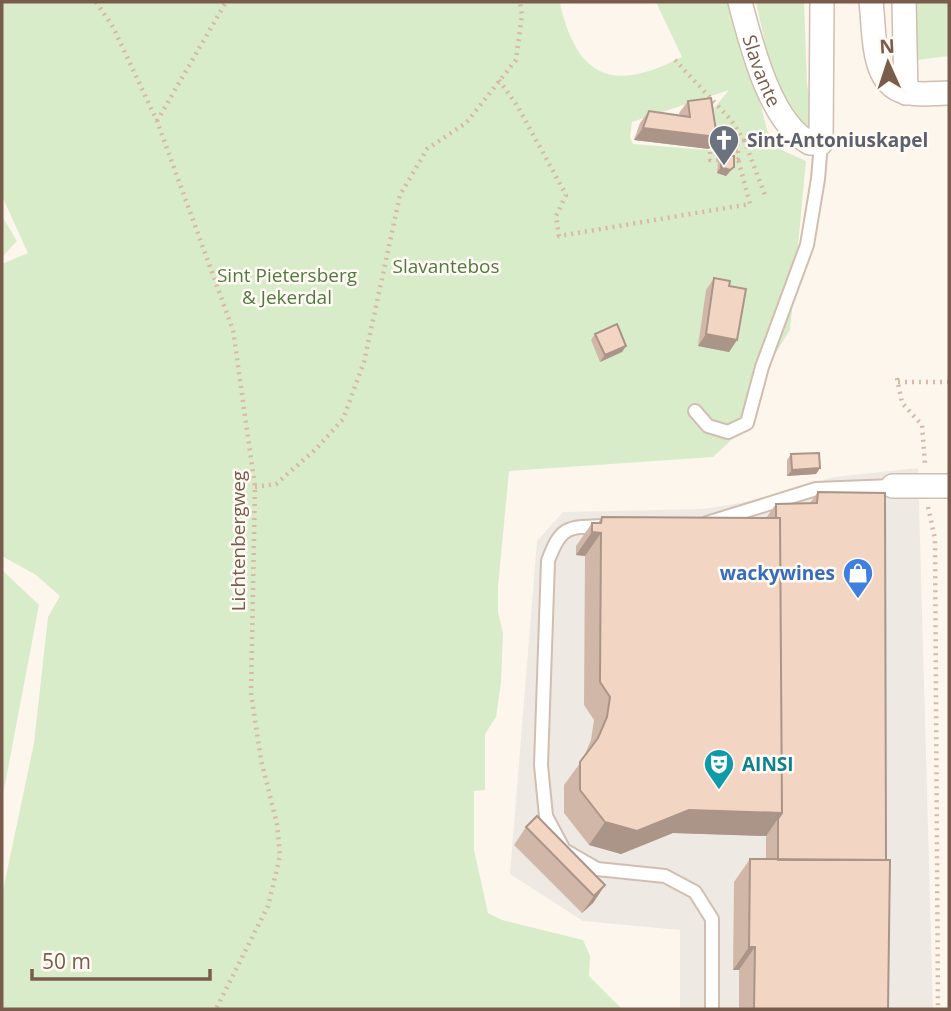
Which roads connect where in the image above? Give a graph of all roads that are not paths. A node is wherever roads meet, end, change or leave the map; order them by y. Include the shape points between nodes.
1 (740, 2) edge
2 (822, 2) edge
3 (871, 2) edge
4 (904, 2) edge
5 (906, 93) junction
6 (949, 93) edge
7 (821, 143) junction
8 (695, 411) dead end
9 (893, 486) joint
10 (938, 486) edge
11 (690, 524) edge
12 (623, 526) edge
13 (712, 1009) edge

1 - 7 street, Slavante via 757,59 788,124 801,138
2 - 7 street
3 - 5 street via 880,70 890,85
4 - 5 street
5 - 6 street
7 - 8 lane via 807,245 747,423 729,432 708,426
9 - 10 street
9 - 11 lane via 816,489 704,524
12 - 13 lane via 569,527 556,538 548,561 541,765 546,816 564,850 597,869 665,876 695,892 712,919

